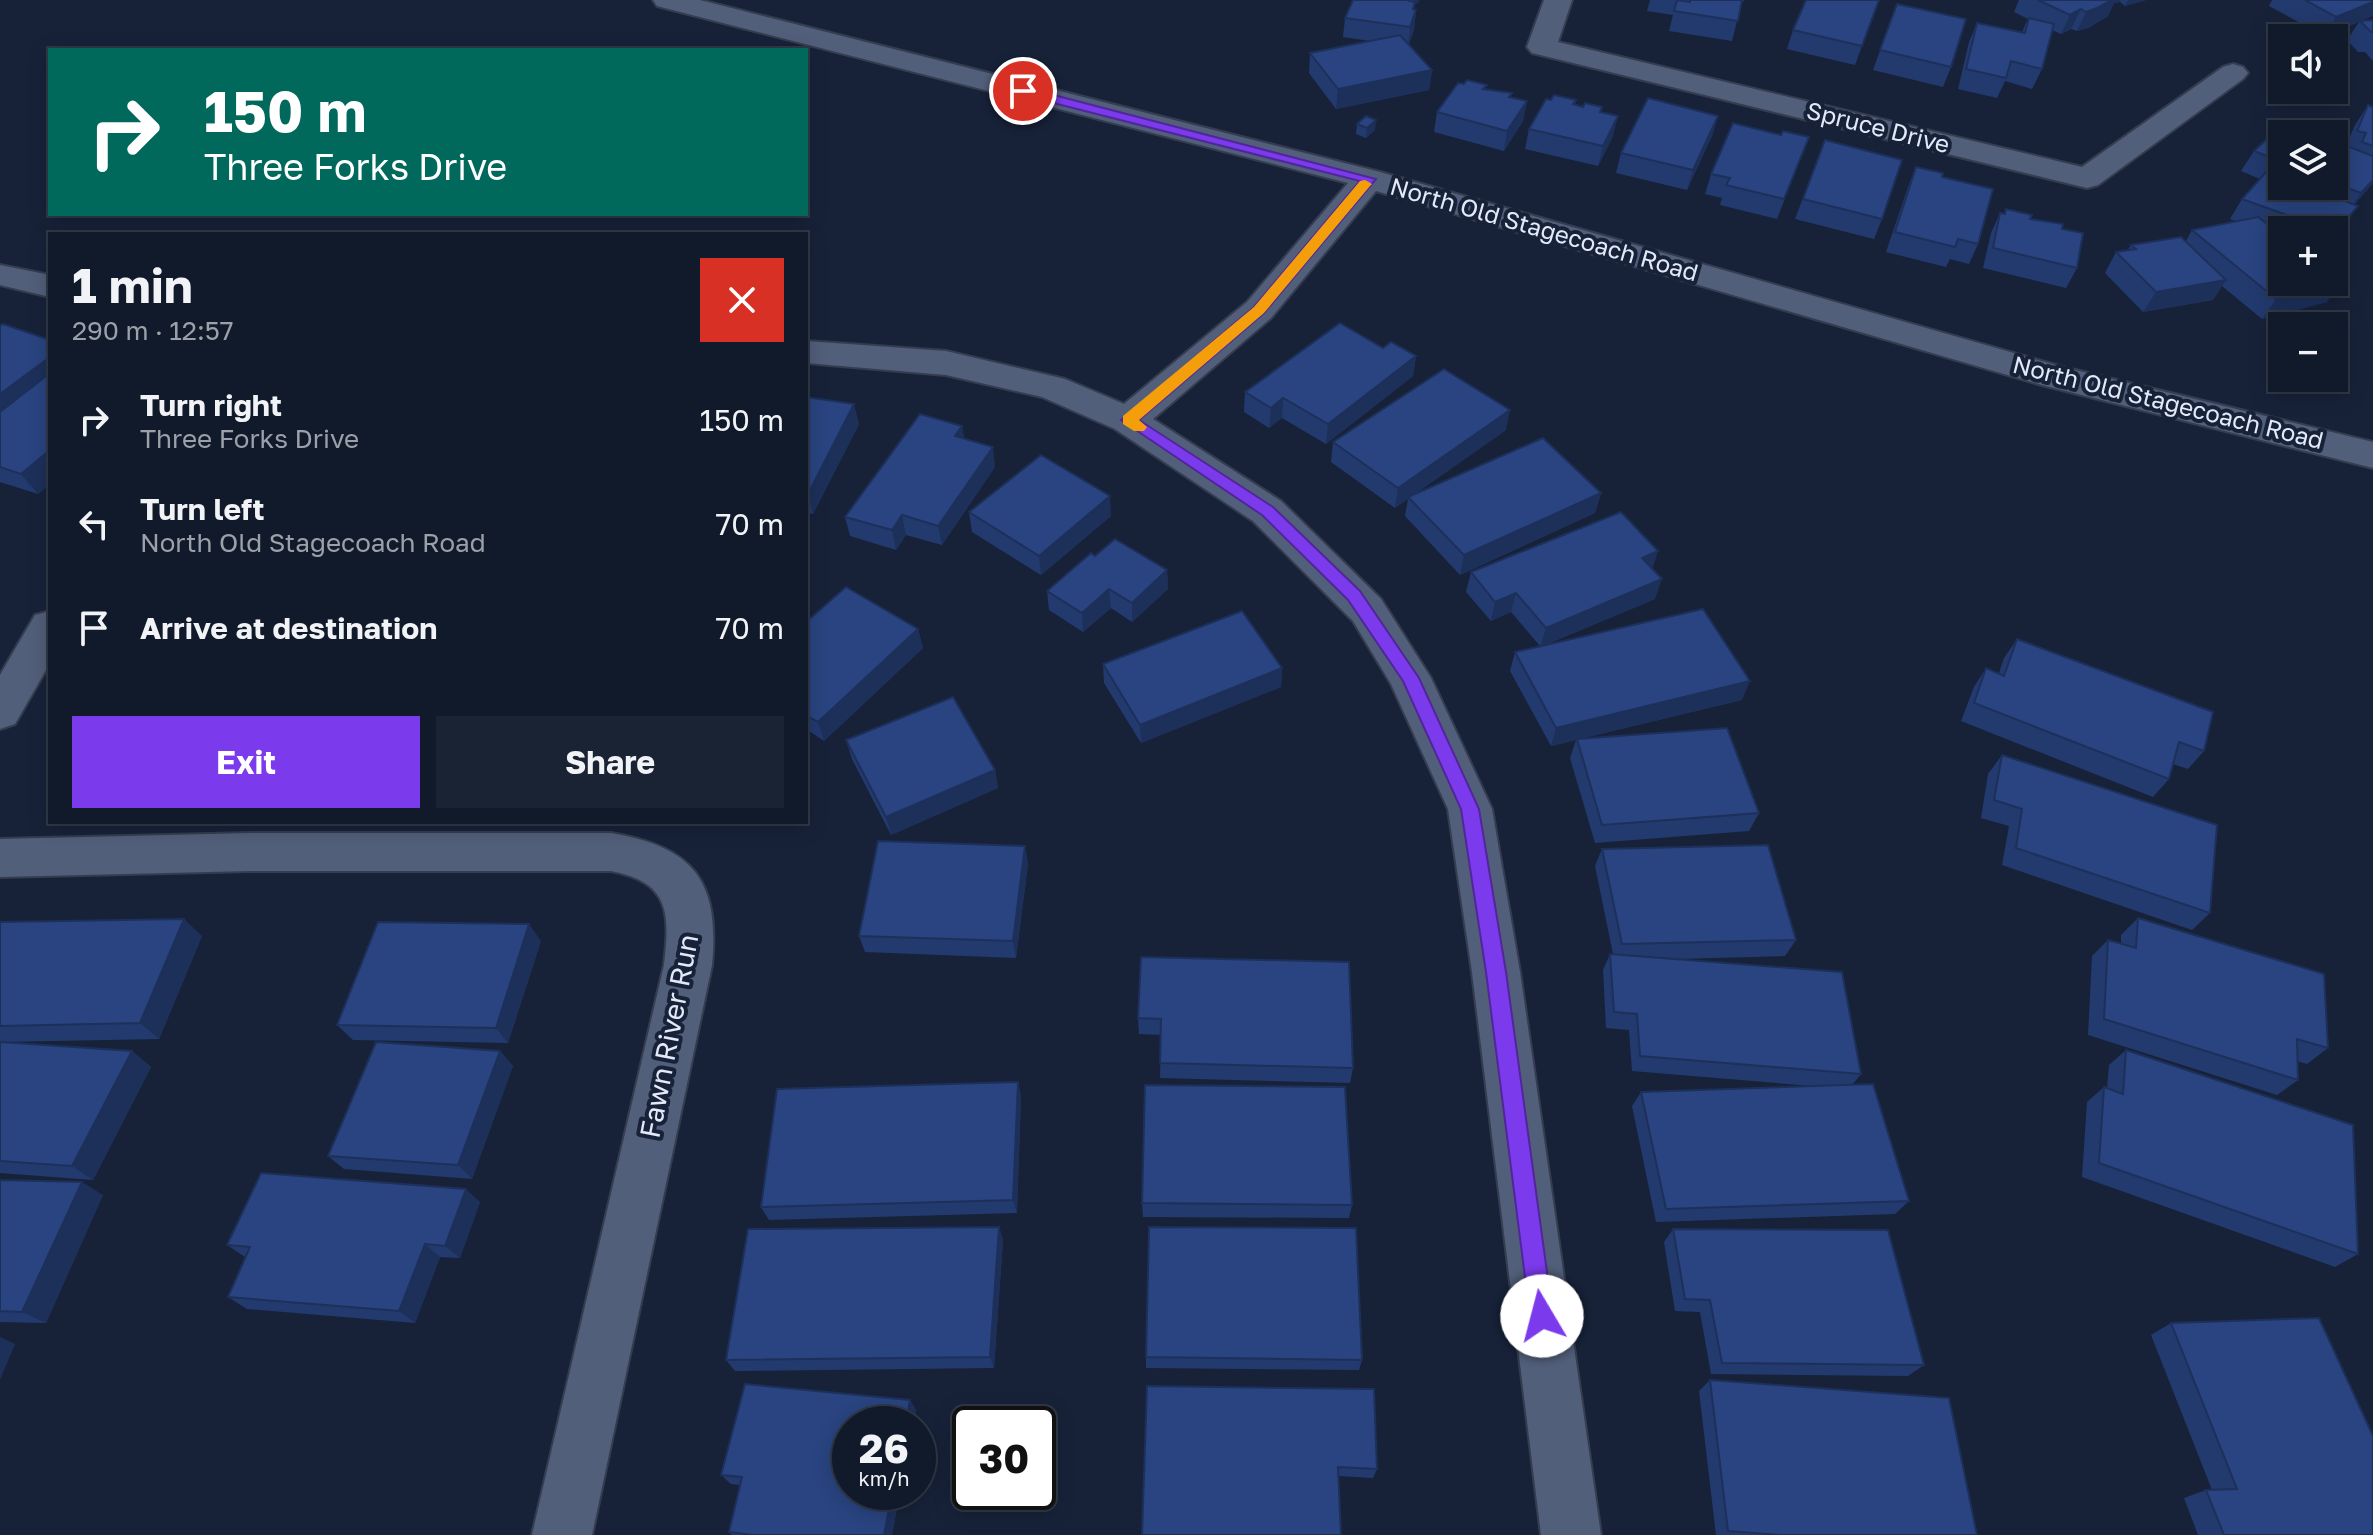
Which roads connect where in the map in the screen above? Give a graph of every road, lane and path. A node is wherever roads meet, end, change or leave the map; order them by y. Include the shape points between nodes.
1 (667, 0) edge
2 (1558, 0) edge
3 (2233, 73) dead end
4 (1369, 179) junction
5 (0, 275) edge
6 (48, 286) edge
7 (808, 352) edge
8 (1128, 420) junction
9 (2373, 455) edge
10 (48, 629) edge
11 (0, 712) edge
12 (0, 858) edge
13 (562, 1535) edge
14 (1571, 1535) edge

1 - 4 street, North Old Stagecoach Road
2 - 3 street, Spruce Drive via 1542,47 2087,178
4 - 8 street via 1259,310
4 - 9 street, North Old Stagecoach Road via 2055,377
5 - 6 street
7 - 8 street via 946,363 1052,387
8 - 14 street via 1267,511 1367,610 1410,678 1470,809
10 - 11 street
12 - 13 street, Fawn River Run via 611,852 652,859 682,889 693,933 688,965

